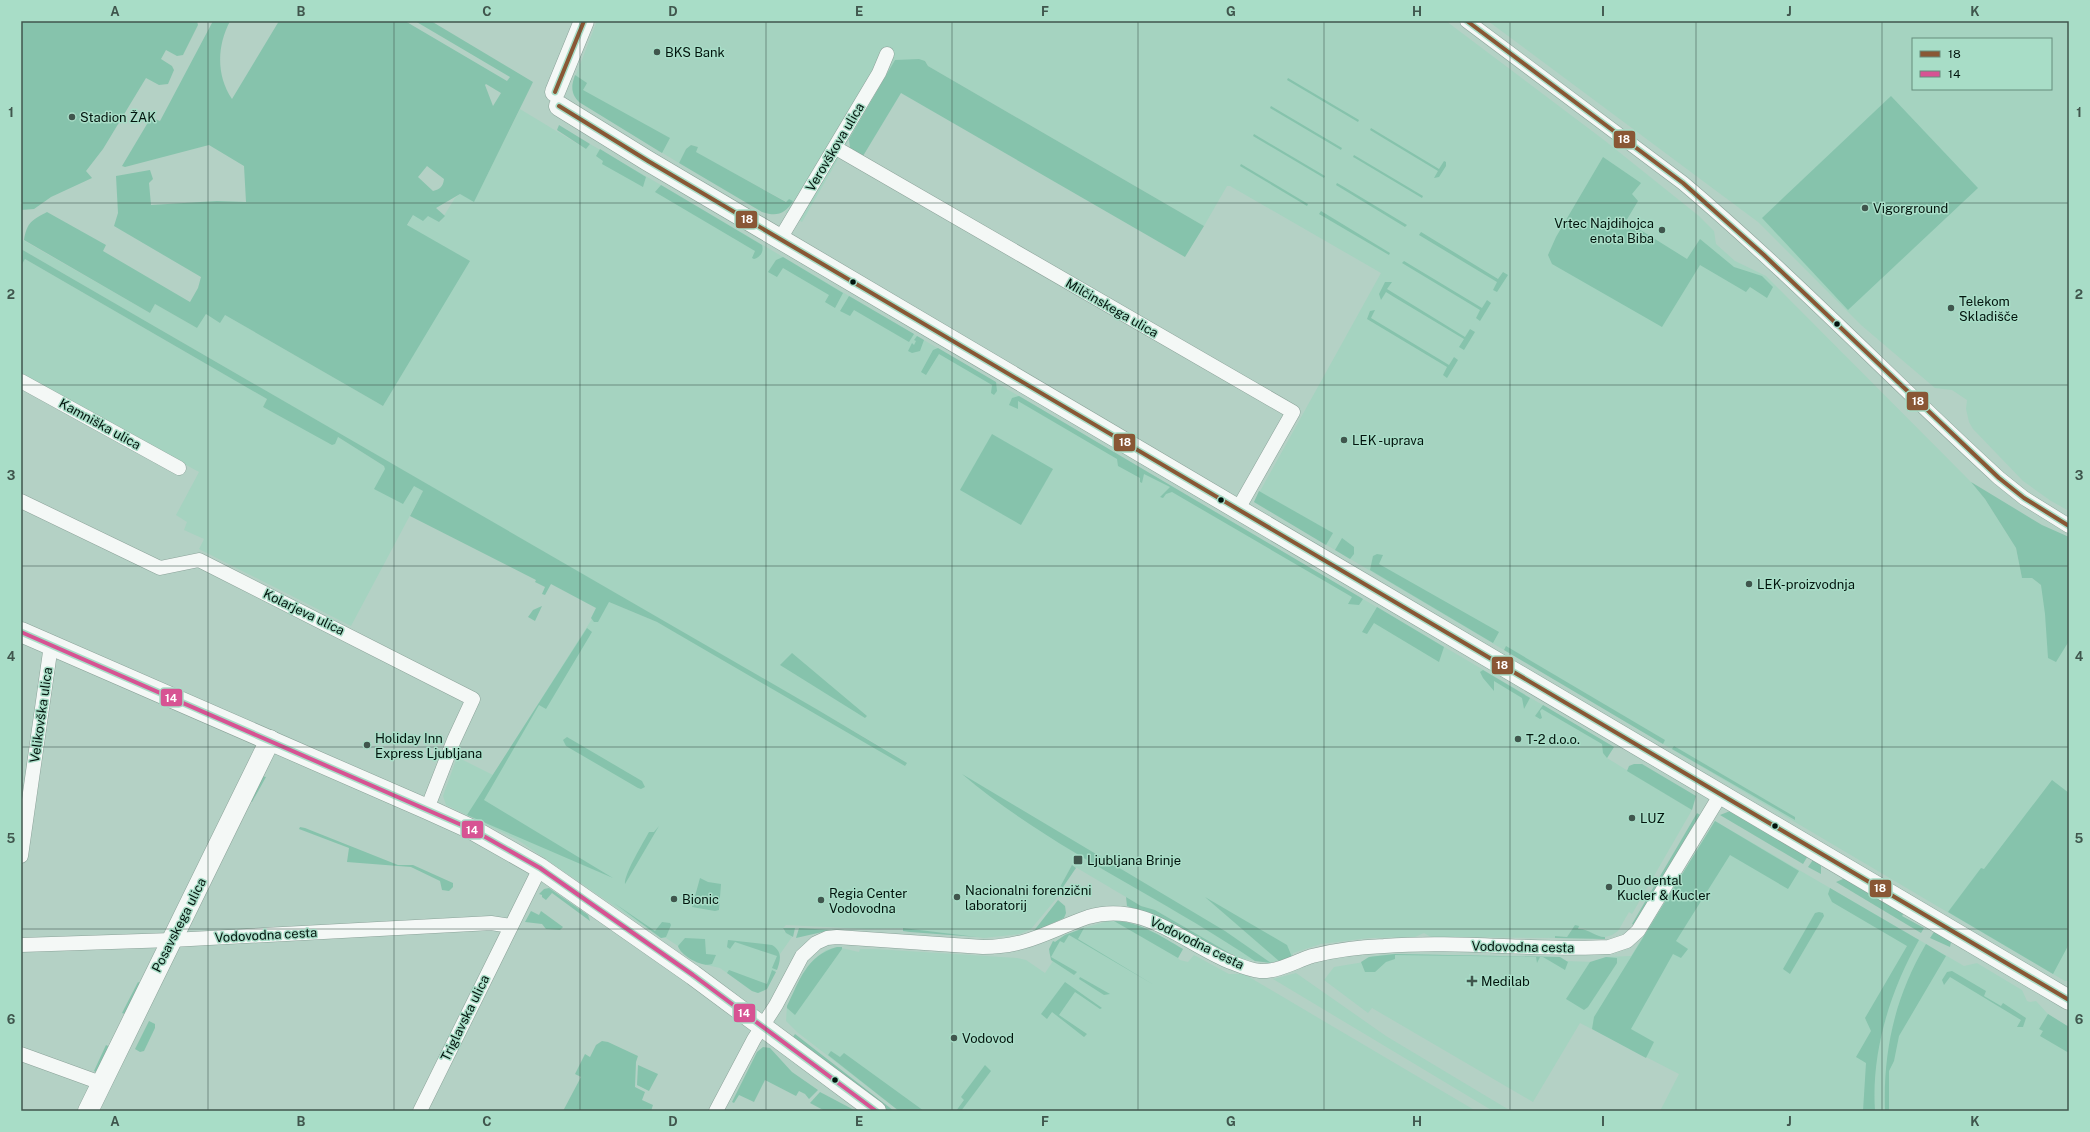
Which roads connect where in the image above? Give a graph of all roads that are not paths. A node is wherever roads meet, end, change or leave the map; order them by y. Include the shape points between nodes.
1 (1467, 21) edge
2 (581, 22) edge
3 (888, 54) dead end
4 (836, 148) junction
5 (780, 239) junction
6 (21, 381) edge
7 (179, 468) dead end
8 (21, 501) edge
9 (1238, 509) junction
10 (2069, 526) edge
11 (21, 632) edge
12 (52, 645) junction
13 (270, 740) junction
14 (1721, 794) junction
15 (427, 809) junction
16 (21, 856) edge
17 (540, 868) junction
18 (511, 926) junction
19 (172, 940) junction
20 (21, 945) edge
21 (2069, 1000) edge
22 (762, 1026) junction
23 (21, 1054) edge
24 (101, 1083) junction
25 (88, 1111) edge
26 (420, 1111) edge
27 (716, 1111) edge
28 (876, 1111) edge

1 - 10 street via 1716,210 1999,478 2024,498
2 - 5 street via 557,99 648,162
3 - 4 street, Verovškova ulica
4 - 5 street, Verovškova ulica
4 - 9 street, Milčinskega ulica via 1293,412
5 - 9 street
6 - 7 street, Kamniška ulica
8 - 15 street, Kolarjeva ulica via 160,568 199,560 473,699
9 - 14 street
11 - 12 street
12 - 13 street
12 - 16 street, Velikovška ulica
13 - 15 street
13 - 19 street, Posavskega ulica
14 - 21 street
14 - 22 street, Vodovodna cesta via 1638,931 1627,941 1609,947 1386,946 1326,953 1260,971 1218,957 1150,921 1122,912 1099,914 1027,942 1006,947 831,937 816,943 802,956
15 - 17 street via 473,830
17 - 18 street, Triglavska ulica
17 - 22 street
18 - 19 street, Vodovodna cesta via 484,923
18 - 26 street, Triglavska ulica
19 - 20 street, Vodovodna cesta
19 - 24 street, Posavskega ulica
22 - 27 street, Vodovodna cesta
22 - 28 street
23 - 24 street
24 - 25 street, Posavskega ulica

